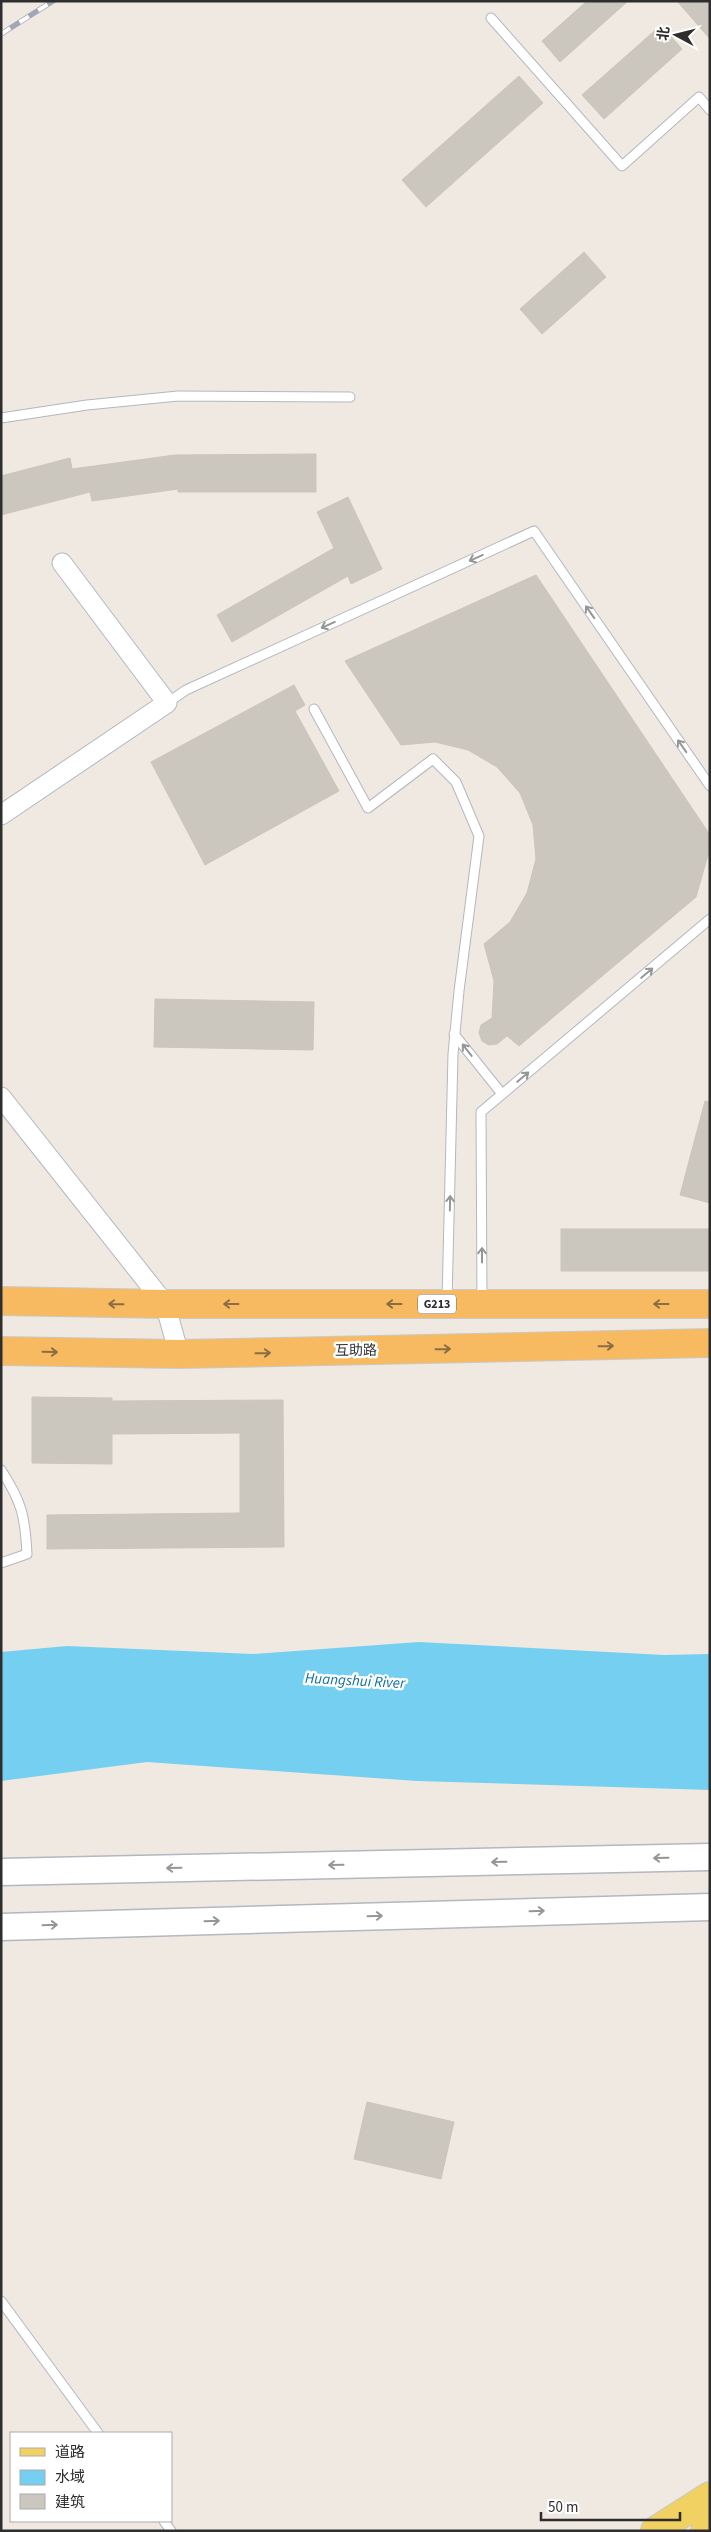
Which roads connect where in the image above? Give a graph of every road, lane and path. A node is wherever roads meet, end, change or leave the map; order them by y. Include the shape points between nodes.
1 (491, 18) dead end
2 (710, 110) edge
3 (350, 397) dead end
4 (1, 418) edge
5 (62, 563) dead end
6 (167, 703) junction
7 (314, 709) dead end
8 (710, 786) edge
9 (1, 815) edge
10 (710, 920) edge
11 (454, 1034) junction
12 (502, 1094) junction
13 (1, 1097) edge
14 (1, 1301) edge
15 (165, 1304) junction
16 (447, 1304) junction
17 (482, 1304) junction
18 (710, 1304) edge
19 (710, 1344) edge
20 (1, 1351) edge
21 (180, 1354) junction
22 (1, 1470) edge
23 (1, 1563) edge
24 (710, 1857) edge
25 (1, 1872) edge
26 (710, 1907) edge
27 (1, 1927) edge
28 (1, 2301) edge
29 (97, 2432) edge
30 (710, 2496) edge
31 (710, 2528) edge
32 (655, 2531) edge
33 (705, 2531) edge

1 - 2 lane via 622,166 698,97
3 - 4 lane via 178,396
5 - 6 street
8 -> 6 lane via 534,532 186,690
6 - 9 street
7 - 11 lane via 368,808 433,759 456,782 479,836
12 -> 10 lane
12 -> 11 lane
16 -> 11 lane
17 -> 12 lane via 481,1112
13 - 15 street
15 -> 14 highway, G213
16 -> 15 highway, G213
15 - 21 street
16 - 17 highway, G213
18 -> 17 highway, G213
21 -> 19 highway, 互助路
20 -> 21 highway, 互助路
22 - 23 lane via 18,1495 26,1528 27,1554
24 -> 25 main road
27 -> 26 main road
28 - 29 lane
30 - 32 main road
31 - 33 main road

